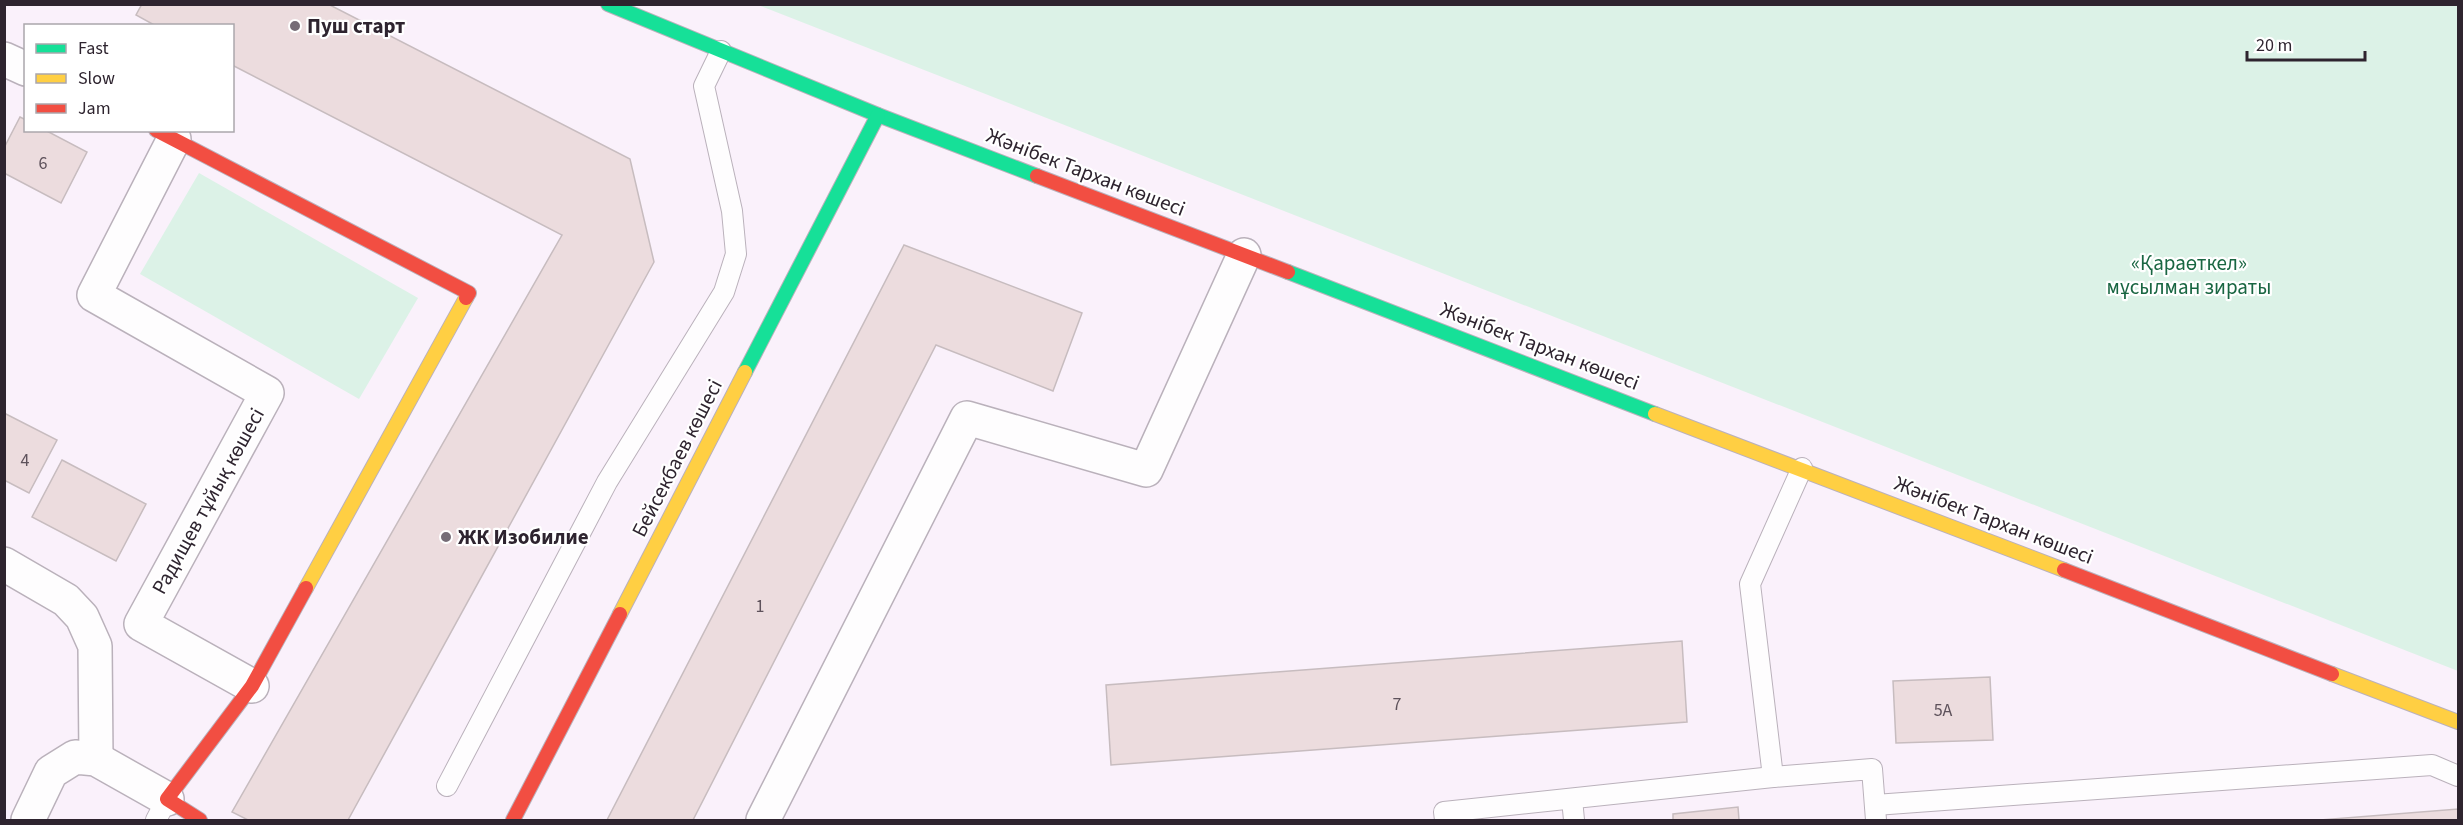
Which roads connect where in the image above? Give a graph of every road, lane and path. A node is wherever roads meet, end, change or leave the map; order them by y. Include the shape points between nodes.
1 (608, 4) edge
2 (721, 51) junction
3 (4, 59) edge
4 (24, 68) edge
5 (878, 115) junction
6 (165, 135) edge
7 (1244, 255) junction
8 (1802, 468) junction
9 (4, 564) edge
10 (252, 686) junction
11 (2458, 722) edge
12 (96, 759) junction
13 (2458, 776) edge
14 (1773, 777) junction
15 (447, 786) dead end
16 (1572, 799) junction
17 (162, 810) edge
18 (1876, 813) edge
19 (28, 820) edge
20 (200, 820) edge
21 (513, 820) edge
22 (764, 820) edge
23 (1445, 820) edge
24 (1574, 820) edge

1 - 2 street, Жәнібек Тархан көшесі
2 - 5 street, Жәнібек Тархан көшесі
2 - 15 lane via 704,86 732,211 736,254 724,292 607,482
3 - 4 street
5 - 7 street, Жәнібек Тархан көшесі
5 - 21 street, Бейсекбаев көшесі
6 - 10 street, Радищев тұйық көшесі via 94,295 267,393 141,624
6 - 10 street via 469,293
7 - 8 street, Жәнібек Тархан көшесі
7 - 22 street via 1146,470 967,418
8 - 11 street, Жәнібек Тархан көшесі
8 - 14 lane via 1750,584
9 - 12 street via 66,600 82,617 95,646
10 - 17 street
12 - 17 street
12 - 19 street via 75,757 51,772
13 - 18 lane via 2432,765
14 - 16 lane
14 - 18 lane via 1872,769
16 - 23 lane via 1444,812
16 - 24 lane
17 - 20 street

